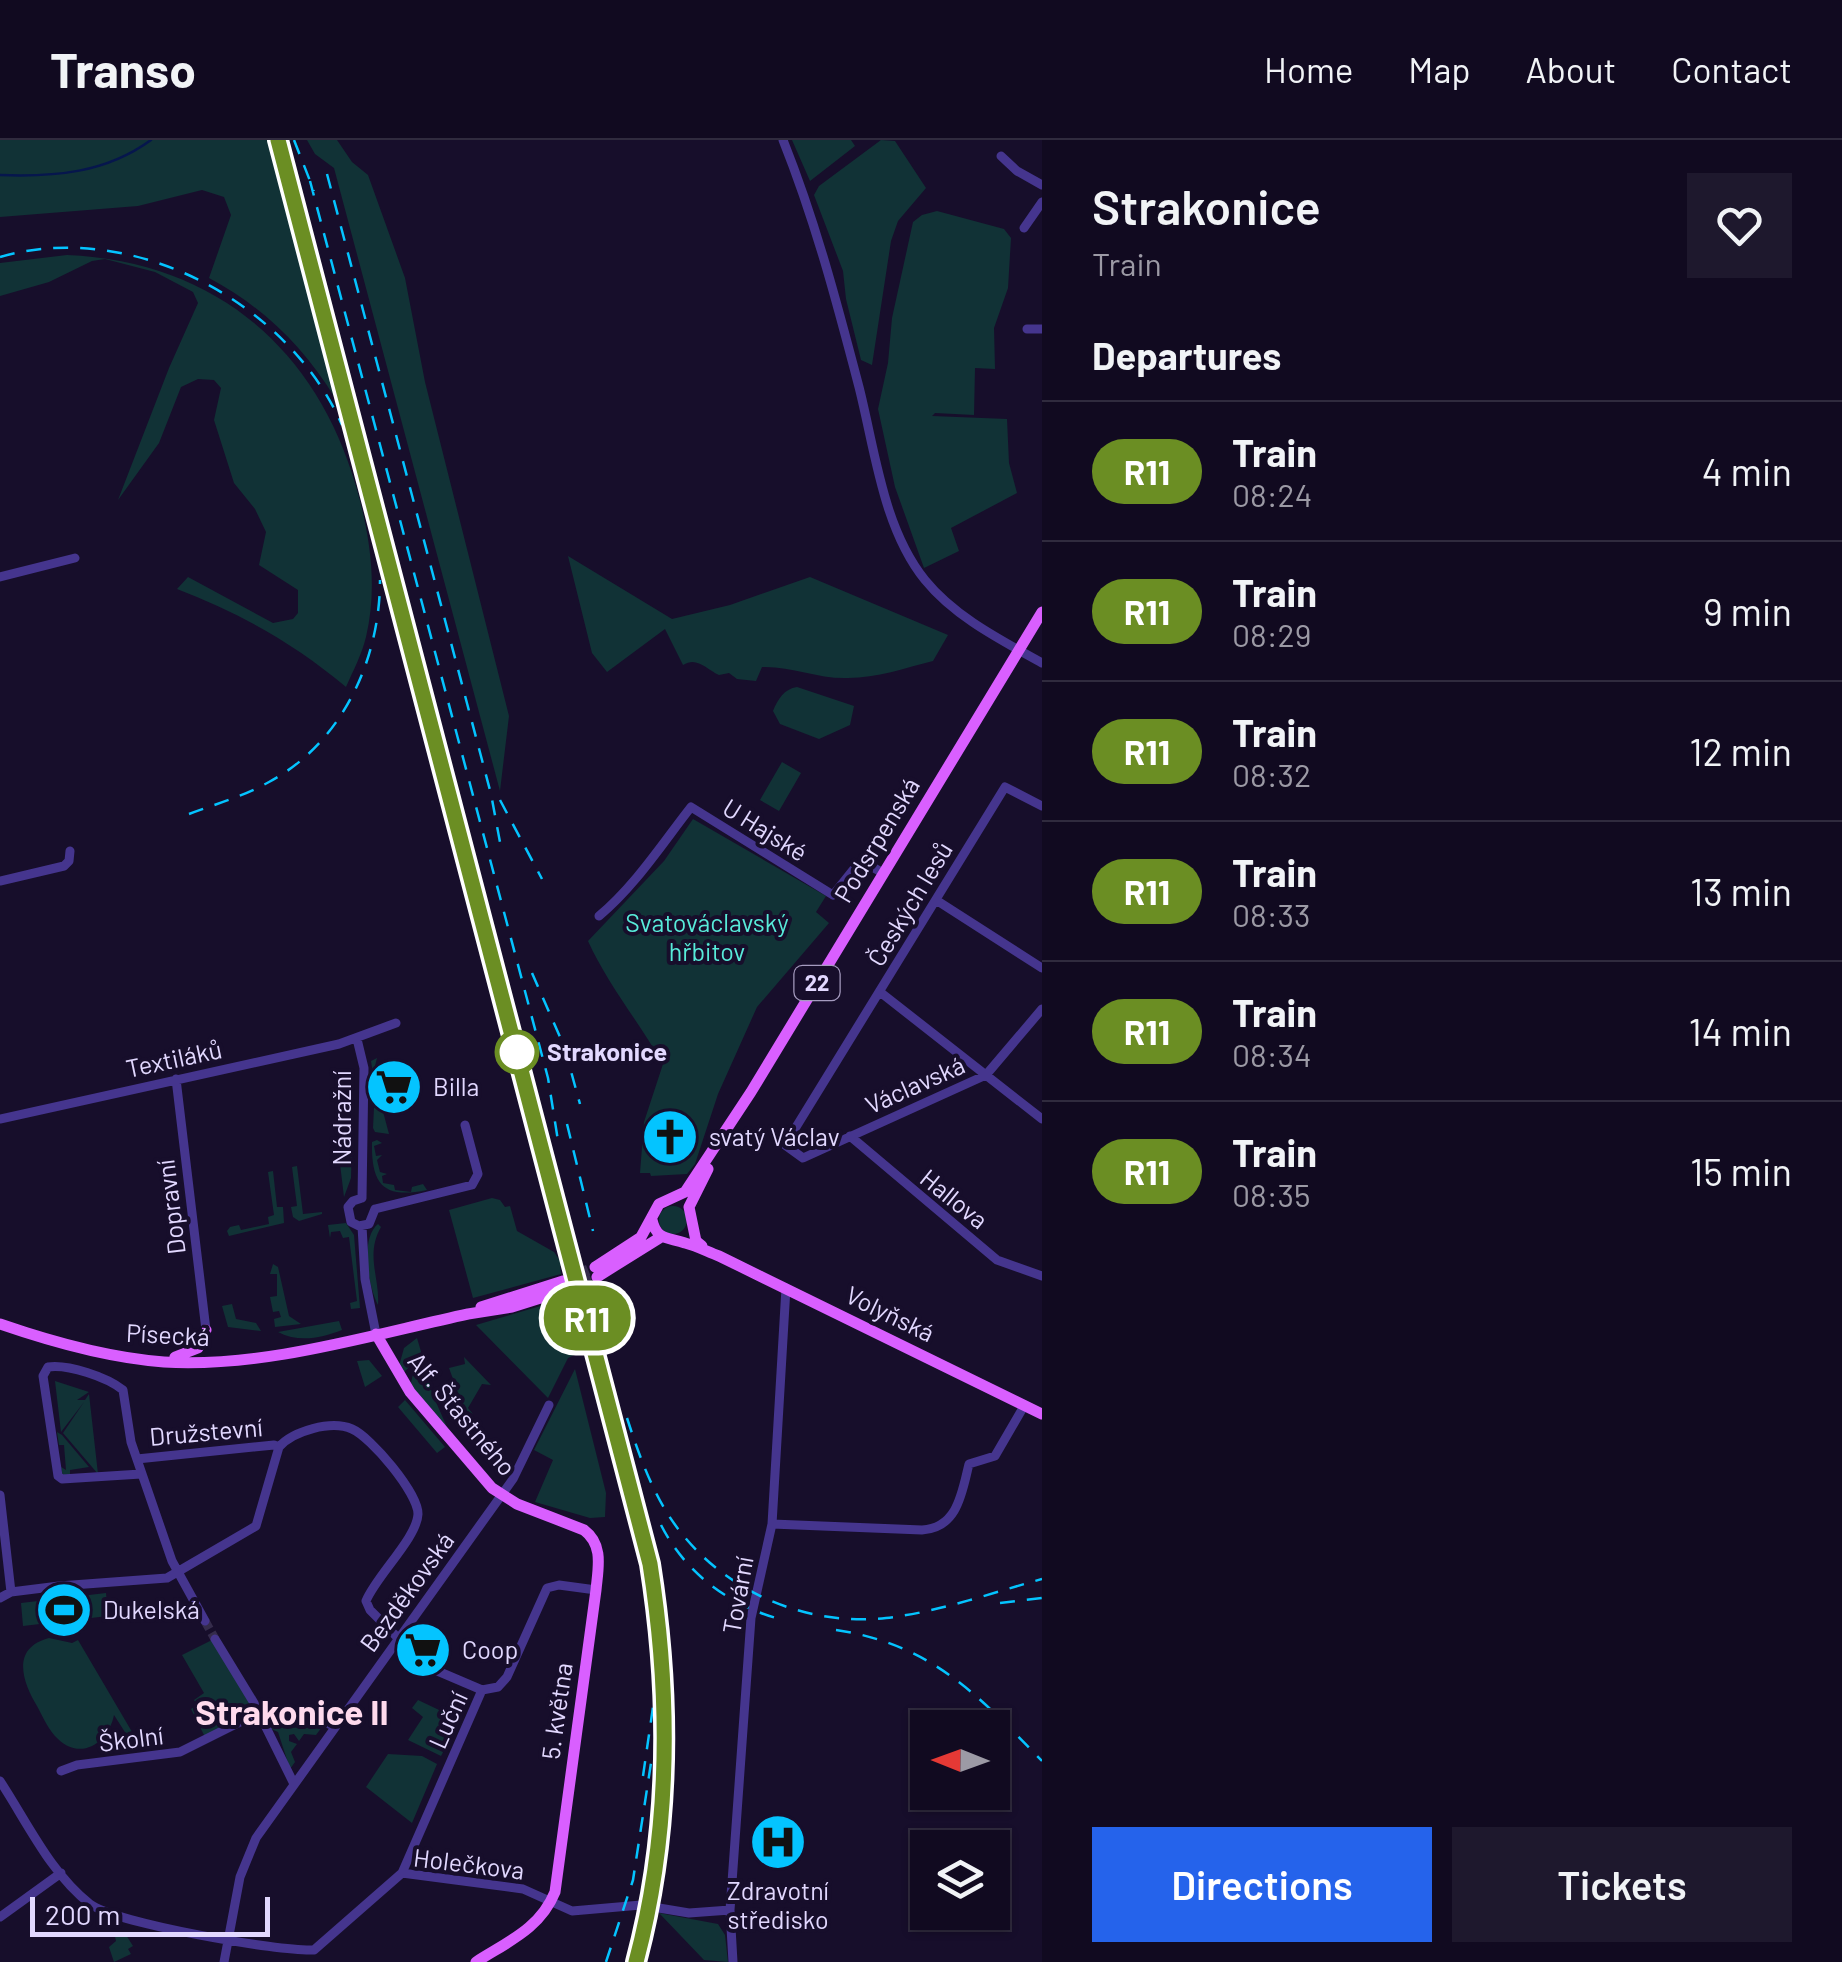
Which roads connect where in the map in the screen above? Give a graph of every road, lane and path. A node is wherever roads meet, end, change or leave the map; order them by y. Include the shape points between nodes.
1 (783, 140) edge
2 (1001, 156) dead end
3 (1042, 185) edge
4 (1042, 202) edge
5 (1024, 228) dead end
6 (1027, 329) dead end
7 (1042, 330) edge
8 (75, 558) dead end
9 (0, 577) edge
10 (1042, 612) edge
11 (1020, 651) junction
12 (1042, 664) edge
13 (1042, 806) edge
14 (70, 851) dead end
15 (883, 874) junction
16 (0, 881) edge
17 (936, 900) junction
18 (599, 916) dead end
19 (1042, 968) edge
20 (880, 992) junction
21 (1042, 1009) edge
22 (396, 1024) dead end
23 (357, 1040) junction
24 (986, 1075) junction
25 (176, 1079) junction
26 (751, 1092) junction
27 (0, 1119) edge
28 (1042, 1119) edge
29 (465, 1125) dead end
30 (850, 1136) junction
31 (785, 1145) joint
32 (362, 1198) junction
33 (676, 1199) junction
34 (690, 1207) junction
35 (375, 1209) junction
36 (652, 1220) junction
37 (362, 1226) junction
38 (692, 1226) junction
39 (666, 1239) junction
40 (719, 1256) junction
41 (1042, 1276) edge
42 (564, 1286) tunnel mouth
43 (786, 1288) junction
44 (0, 1316) edge
45 (0, 1324) edge
46 (206, 1330) joint
47 (376, 1334) junction
48 (68, 1342) junction
49 (151, 1360) junction
50 (549, 1405) dead end
51 (1024, 1406) junction
52 (1042, 1414) edge
53 (280, 1447) junction
54 (137, 1459) junction
55 (142, 1474) junction
56 (0, 1495) edge
57 (500, 1495) junction
58 (772, 1524) junction
59 (584, 1530) joint
60 (177, 1569) junction
61 (596, 1590) junction
62 (11, 1592) junction
63 (0, 1598) edge
64 (206, 1621) tunnel mouth
65 (398, 1638) junction
66 (215, 1639) tunnel mouth
67 (408, 1658) dead end
68 (482, 1690) junction
69 (258, 1713) junction
70 (335, 1727) junction
71 (61, 1771) dead end
72 (0, 1780) edge
73 (294, 1784) junction
74 (60, 1873) junction
75 (402, 1873) junction
76 (551, 1902) junction
77 (730, 1910) junction
78 (0, 1917) edge
79 (228, 1939) junction
80 (224, 1962) edge
81 (476, 1962) edge
82 (733, 1962) edge

1 - 11 street via 821,246 906,552 944,600
2 - 3 street
4 - 5 street
6 - 7 street
8 - 9 street
10 - 11 main road, Podsrpenská / 22
11 - 12 street
11 - 15 main road, Podsrpenská / 22
13 - 17 street, Českých lesů via 1004,787
14 - 16 street via 64,866
15 - 18 street, U Hajské via 857,865 834,894 690,807
15 - 26 main road, Podsrpenská / 22
17 - 19 street
17 - 20 street, Českých lesů
20 - 24 street
20 - 31 street, Českých lesů
21 - 24 street, Václavská
22 - 23 street, Textiláků
23 - 25 street, Textiláků
23 - 32 street, Nádražní via 364,1068
24 - 28 street
24 - 30 street, Václavská
25 - 27 street, Textiláků
25 - 46 street, Dopravní
26 - 33 main road, Podsrpenská / 22
26 - 34 main road, Podsrpenská
29 - 35 street via 475,1182
30 - 31 street, Václavská via 802,1158
30 - 41 street, Hallova via 997,1260
32 - 35 street, Nádražní
32 - 37 street, Nádražní via 347,1212
33 - 34 main road
33 - 36 main road, Podsrpenská via 659,1204
34 - 38 main road
35 - 37 street
36 - 39 main road
36 - 39 main road, Podsrpenská via 596,1272
37 - 47 street, Nádražní
38 - 39 main road, Podsrpenská via 685,1236
38 - 40 main road, Volyňská via 696,1240
39 - 40 main road, Volyňská
40 - 43 main road, Volyňská
42 - 47 main road via 512,1307
43 - 51 main road, Volyňská
43 - 58 street, Tovární
44 - 48 main road, Písecká
45 - 48 main road, Písecká
46 - 49 main road via 188,1354
47 - 49 main road, Písecká via 215,1361
47 - 57 main road, Alf. Šťastného via 410,1392
48 - 49 main road, Písecká
50 - 57 street, Bezděkovská
51 - 52 main road, Volyňská
51 - 58 street via 995,1456 970,1464 952,1516 938,1528
53 - 54 street, Družstevní
53 - 60 street via 256,1526
53 - 65 street, Družstevní via 301,1431 349,1428 414,1497 416,1524 366,1601
54 - 55 street
54 - 55 street via 119,1386 64,1367 44,1371 58,1476
55 - 60 street
56 - 62 street
57 - 59 main road, Alf. Šťastného
57 - 65 street, Bezděkovská
58 - 77 street, Tovární via 751,1618
59 - 61 main road, 5. května via 596,1543
60 - 62 street via 167,1578
60 - 64 street
61 - 68 street, Luční via 547,1588 507,1677
61 - 76 main road, 5. května
62 - 63 street
65 - 70 street, Bezděkovská
66 - 69 street
67 - 68 street
68 - 75 street, Luční
69 - 70 street
69 - 71 street, Školní via 180,1752
69 - 73 street
70 - 73 street, Bezděkovská
72 - 74 street, Holečkova
73 - 79 street, Bezděkovská via 245,1856
74 - 78 street
74 - 79 street, Holečkova via 110,1916
75 - 76 street, Holečkova via 523,1889
75 - 79 street, Holečkova via 317,1954
76 - 77 street via 572,1910
76 - 81 main road via 530,1929
77 - 82 street, Tovární
79 - 80 street, Bezděkovská

